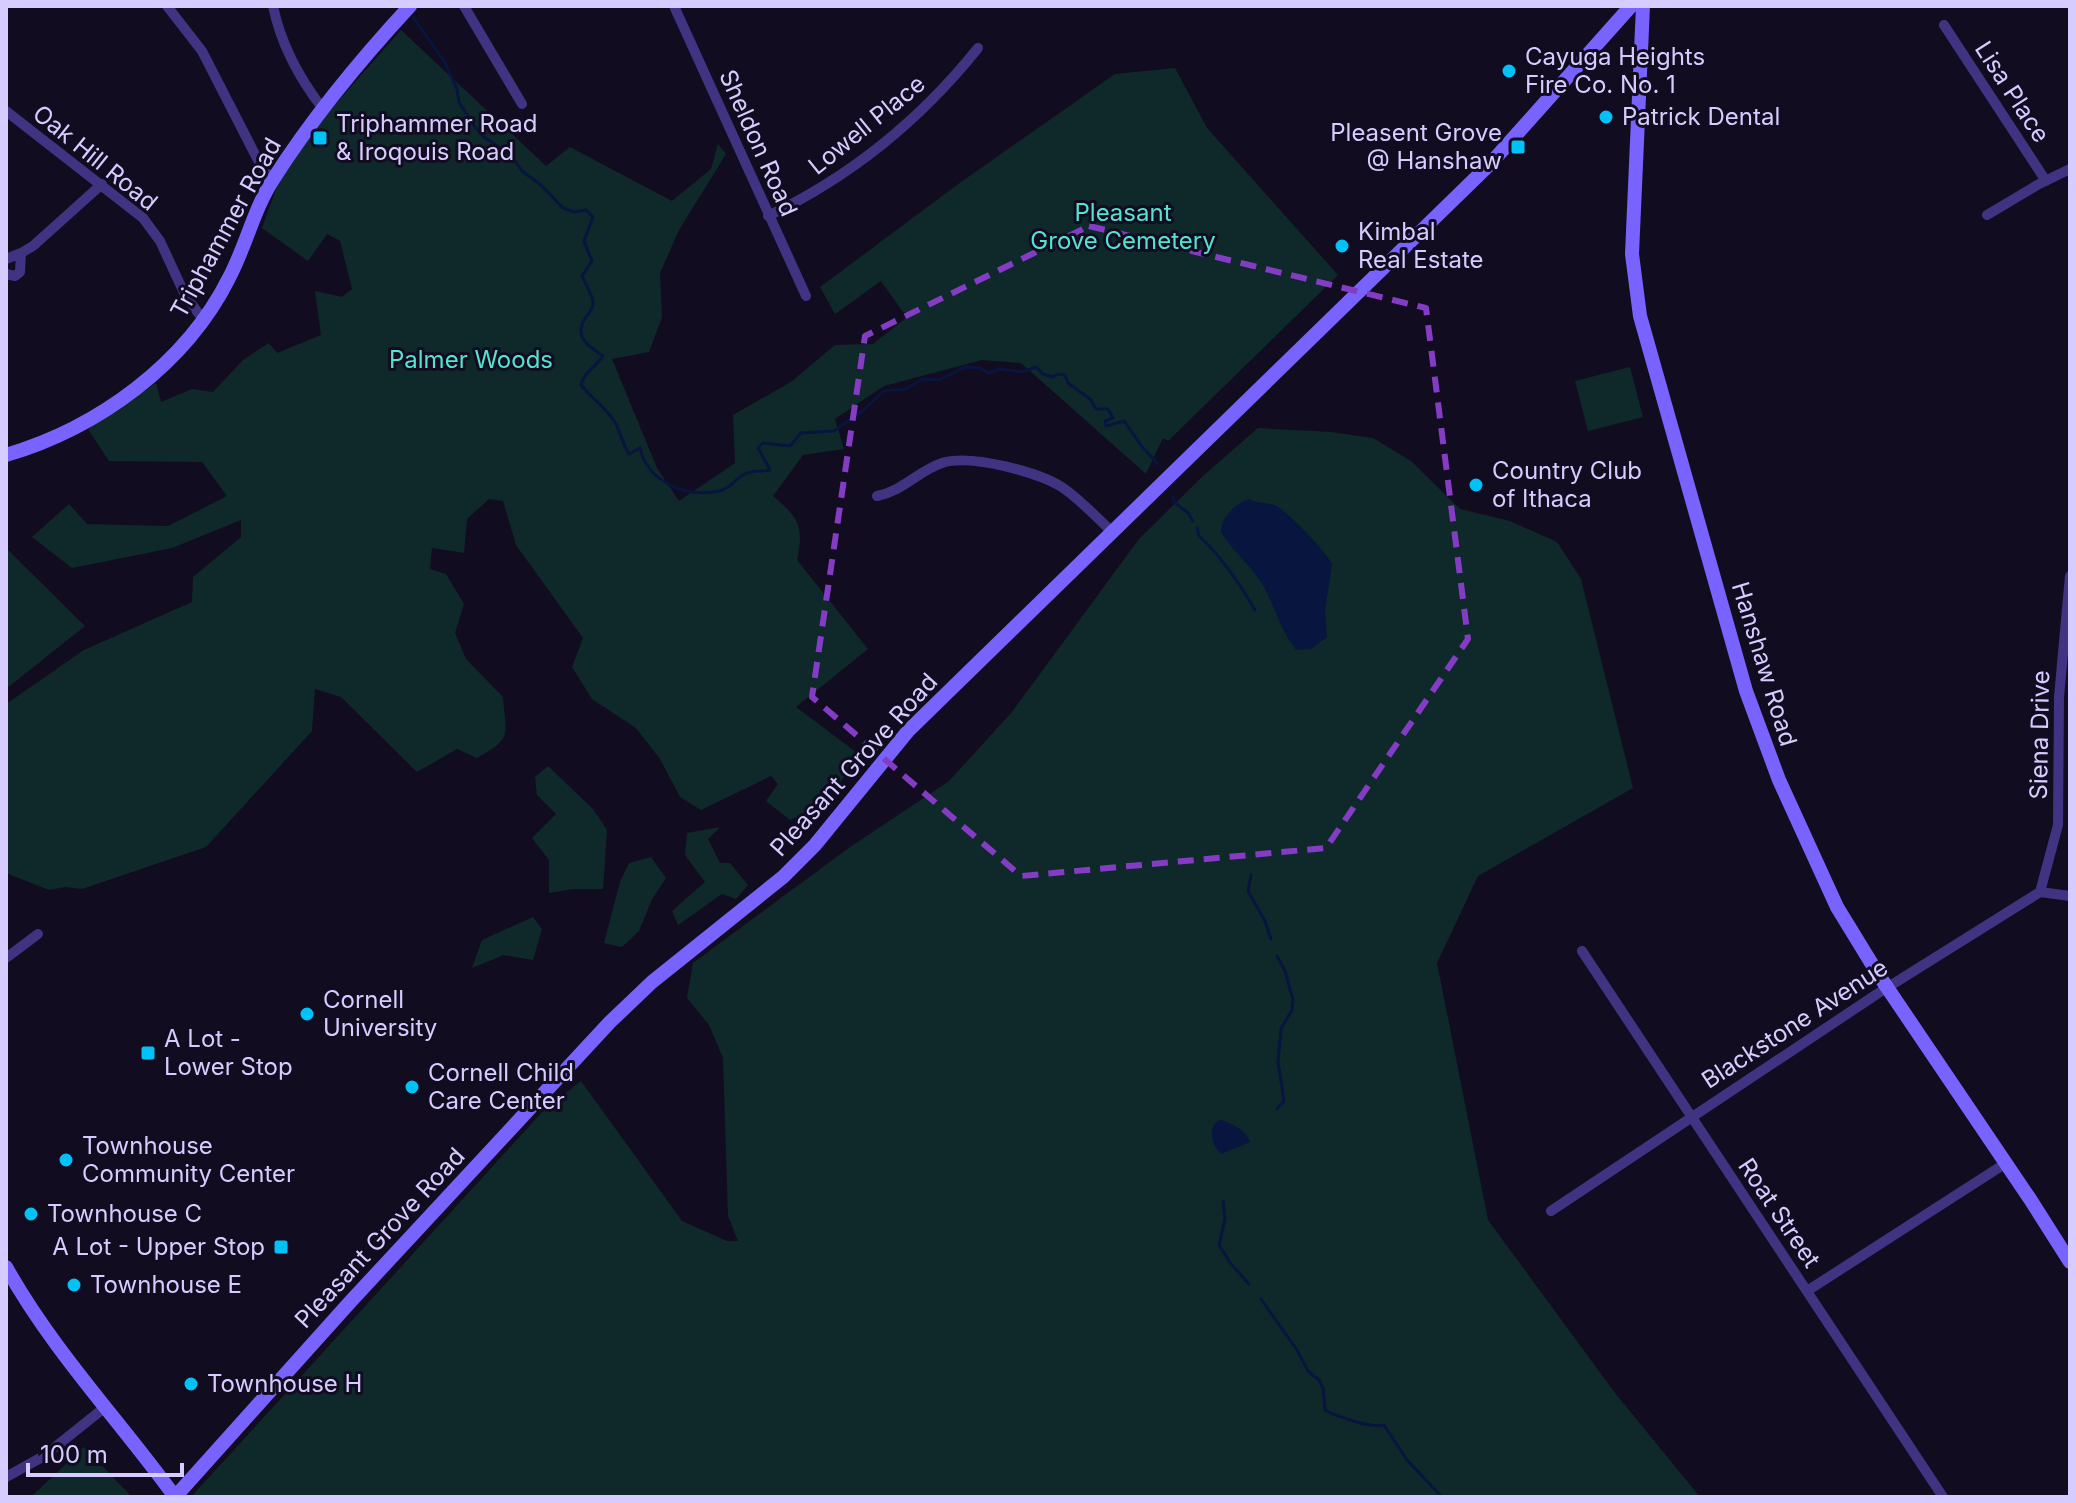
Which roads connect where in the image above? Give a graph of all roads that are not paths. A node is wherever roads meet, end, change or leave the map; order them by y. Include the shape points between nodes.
1 (167, 6) edge
2 (273, 6) edge
3 (410, 6) edge
4 (464, 6) edge
5 (674, 6) edge
6 (1631, 6) edge
7 (1643, 6) edge
8 (1944, 25) dead end
9 (1642, 33) junction
10 (1608, 35) junction
11 (978, 48) dead end
12 (522, 104) dead end
13 (323, 109) junction
14 (6, 111) edge
15 (2070, 169) edge
16 (272, 180) junction
17 (2046, 181) junction
18 (102, 184) junction
19 (1987, 215) dead end
20 (768, 216) junction
21 (21, 253) junction
22 (6, 259) edge
23 (6, 274) edge
24 (806, 296) dead end
25 (204, 321) junction
26 (6, 455) edge
27 (877, 496) dead end
28 (1111, 531) junction
29 (2070, 576) edge
30 (2040, 892) junction
31 (2070, 896) edge
32 (38, 934) dead end
33 (1582, 951) dead end
34 (6, 958) edge
35 (1887, 987) junction
36 (1690, 1117) junction
37 (2006, 1163) junction
38 (1551, 1211) dead end
39 (2065, 1244) edge
40 (2070, 1262) edge
41 (6, 1267) edge
42 (1807, 1291) junction
43 (104, 1408) junction
44 (6, 1477) edge
45 (175, 1497) edge
46 (1943, 1497) edge

1 - 16 street via 202,51
2 - 13 street via 293,64
3 - 13 street, Triphammer Road
4 - 12 street
5 - 20 street, Sheldon Road
6 - 10 street, Pleasant Grove Road
7 - 9 street, Hanshaw Road
8 - 17 street, Lisa Place
9 - 10 street via 1627,29
9 - 35 street, Hanshaw Road via 1632,254 1647,346 1763,741 1837,907
10 - 28 street, Pleasant Grove Road via 1451,202
11 - 20 street, Lowell Place via 909,122 827,185
13 - 16 street, Triphammer Road
14 - 18 street, Oak Hill Road
15 - 17 street
16 - 25 street, Triphammer Road
17 - 19 street
18 - 21 street
18 - 25 street, Oak Hill Road via 143,218
20 - 24 street, Sheldon Road
21 - 22 street
21 - 23 street via 20,272
25 - 26 street, Triphammer Road via 170,360 121,399 55,436
27 - 28 street via 943,462 965,460 1019,470 1058,485
28 - 45 street, Pleasant Grove Road via 908,731 783,877 610,1022
29 - 30 street, Siena Drive via 2059,697 2058,825
30 - 31 street
30 - 35 street, Blackstone Avenue
32 - 34 street
33 - 36 street, Roat Street
35 - 36 street, Blackstone Avenue
35 - 37 street, Hanshaw Road
36 - 38 street, Blackstone Avenue
36 - 42 street, Roat Street
37 - 39 street, Hanshaw Road
37 - 42 street
39 - 40 street, Hanshaw Road
41 - 43 street
42 - 46 street, Roat Street
43 - 44 street via 44,1456
43 - 45 street

